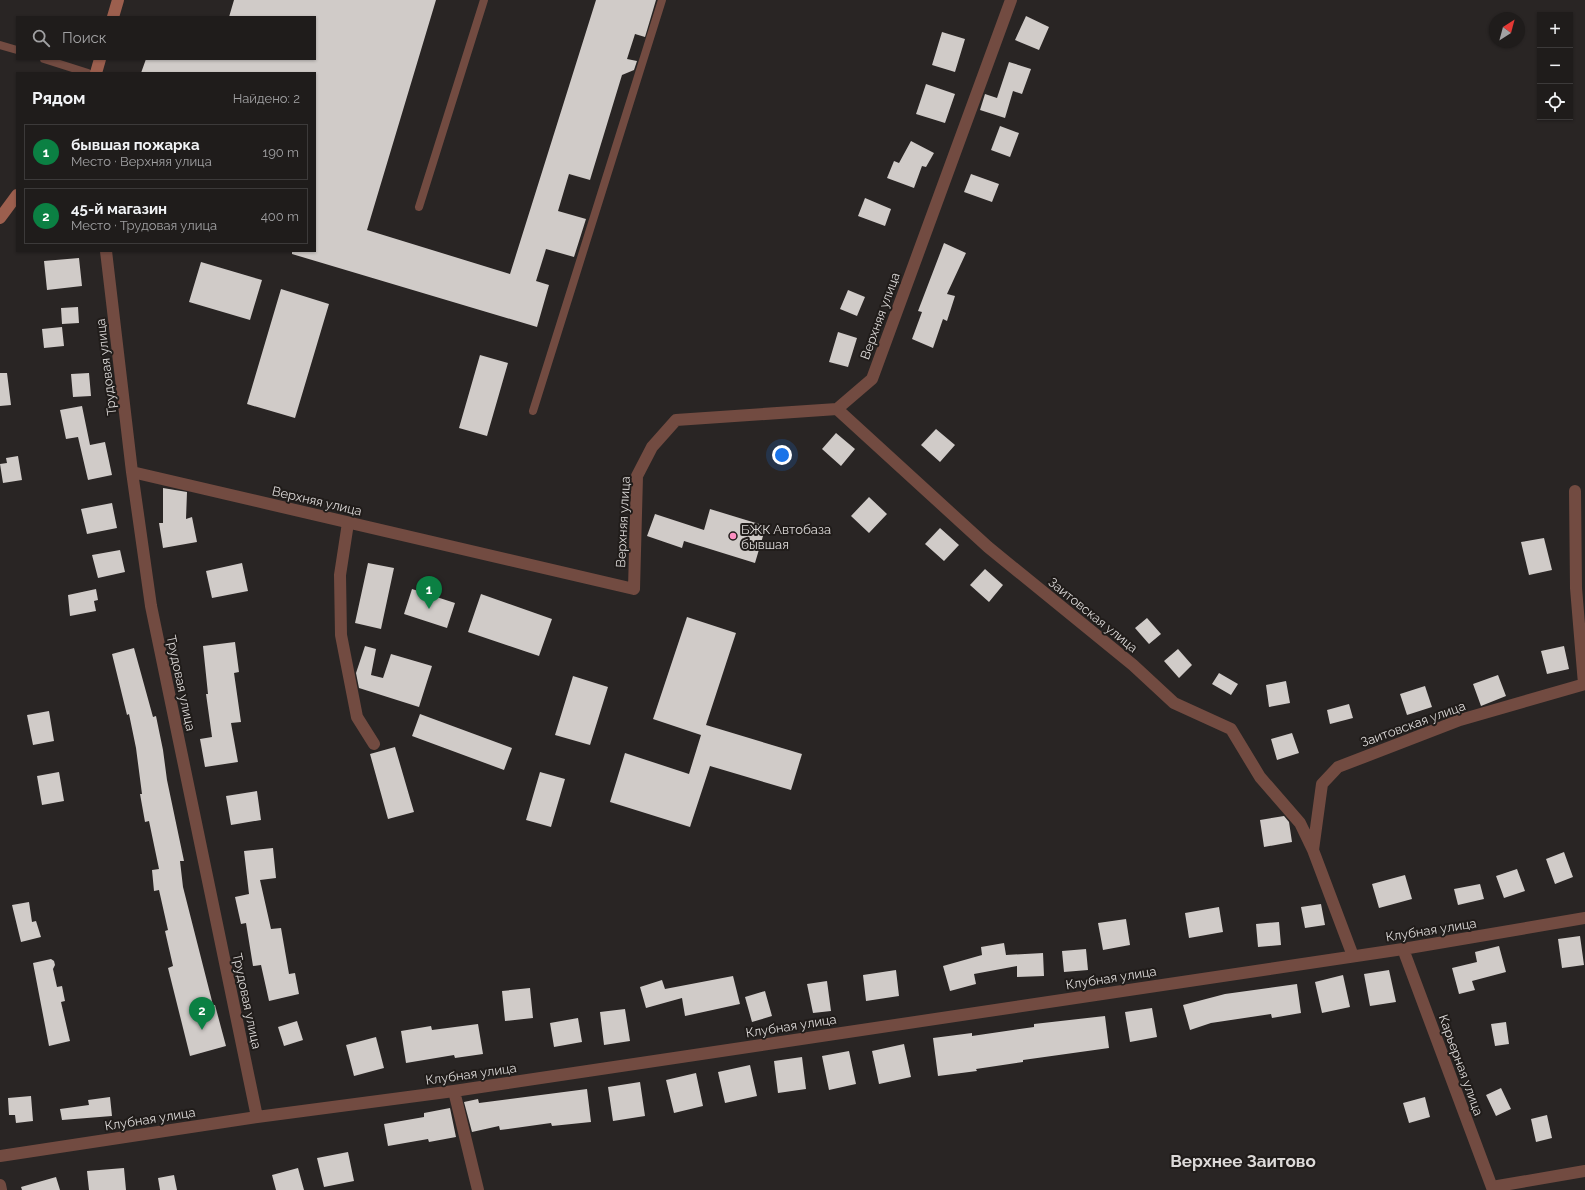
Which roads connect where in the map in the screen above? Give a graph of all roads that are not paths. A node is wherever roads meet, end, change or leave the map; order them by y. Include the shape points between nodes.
1 (118, 0) edge
2 (484, 0) edge
3 (662, 0) edge
4 (1011, 0) edge
5 (113, 16) edge
6 (0, 45) edge
7 (16, 50) edge
8 (47, 60) edge
9 (100, 60) edge
10 (85, 72) edge
11 (96, 72) edge
12 (16, 196) edge
13 (419, 207) dead end
14 (0, 218) edge
15 (106, 252) edge
16 (837, 409) junction
17 (533, 411) dead end
18 (132, 472) junction
19 (1575, 492) dead end
20 (348, 523) junction
21 (1584, 684) edge
22 (374, 744) dead end
23 (1313, 850) junction
24 (1585, 918) edge
25 (1403, 949) junction
26 (1353, 956) junction
27 (454, 1091) junction
28 (257, 1117) junction
29 (0, 1156) edge
30 (1585, 1171) edge
31 (0, 1185) edge
32 (1492, 1189) edge
33 (1, 1190) edge
34 (478, 1190) edge

1 - 5 main road
2 - 13 lane
3 - 17 lane
4 - 16 street, Верхняя улица via 872,380
6 - 7 lane
8 - 10 lane
9 - 11 main road
12 - 14 main road
15 - 18 street, Трудовая улица
16 - 20 street, Верхняя улица via 676,420 652,446 637,476 634,589
16 - 23 street, Заитовская улица via 988,547 1133,665 1174,703 1231,729 1260,777 1300,823
18 - 20 street, Верхняя улица
18 - 28 street, Трудовая улица via 151,606
19 - 21 street via 1576,588
20 - 22 street via 340,575 341,635 357,717
21 - 23 street, Заитовская улица via 1460,720 1338,767 1322,784
23 - 26 street, Заитовская улица
24 - 25 street, Клубная улица
25 - 26 street, Клубная улица
25 - 32 street, Карьерная улица
26 - 27 street, Клубная улица
27 - 28 street, Клубная улица
27 - 34 street
28 - 29 street, Клубная улица
30 - 32 street
31 - 33 street

